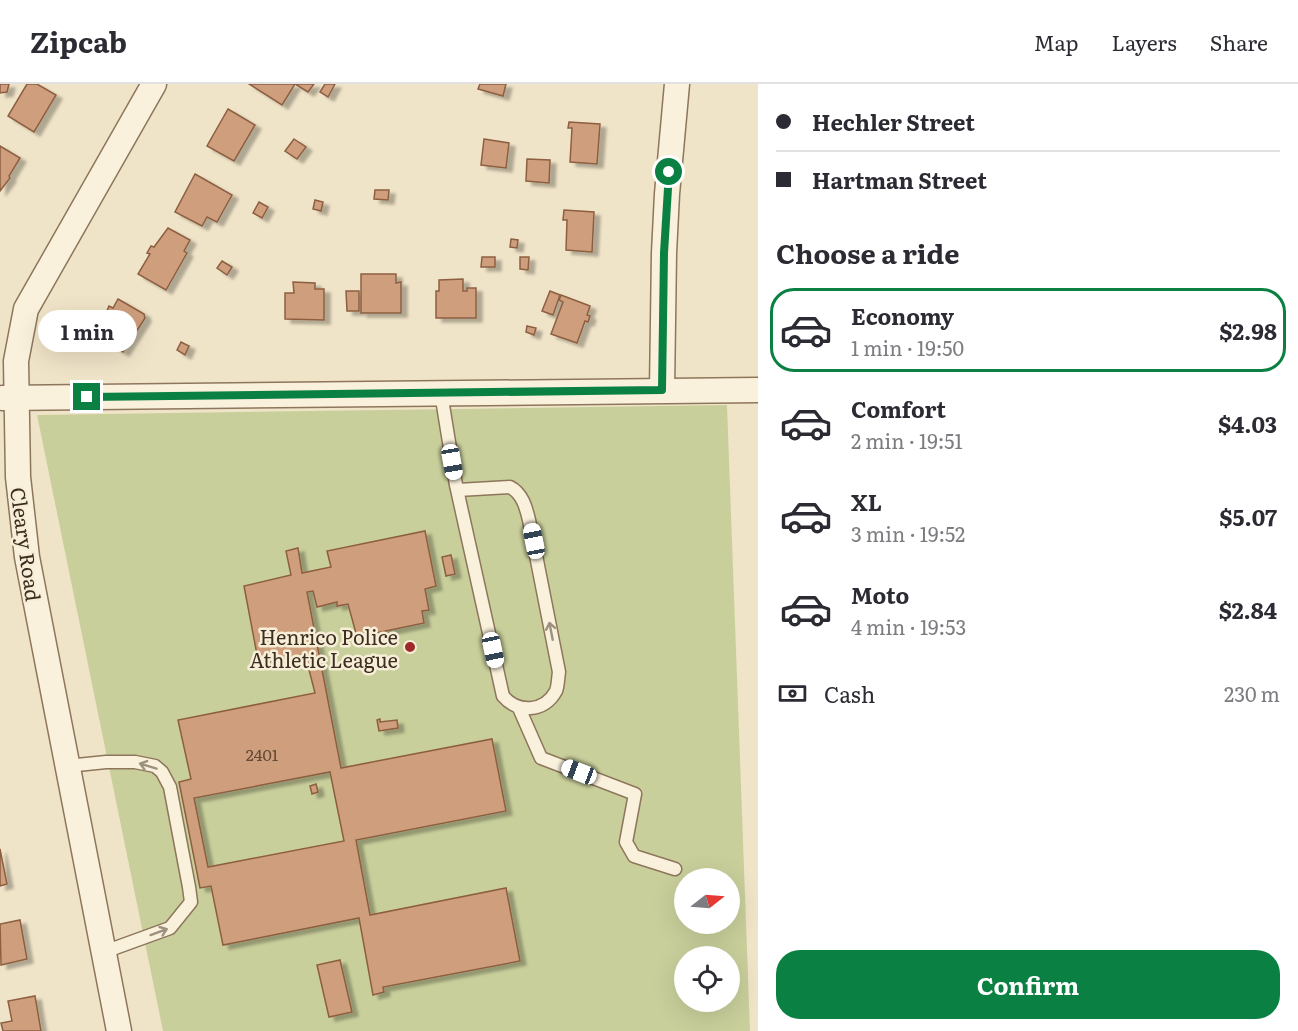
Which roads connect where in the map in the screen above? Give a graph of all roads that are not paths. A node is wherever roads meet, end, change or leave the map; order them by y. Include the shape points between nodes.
1 (154, 84) edge
2 (677, 84) edge
3 (662, 390) junction
4 (758, 390) edge
5 (441, 393) junction
6 (8, 398) edge
7 (458, 490) junction
8 (519, 708) junction
9 (67, 766) junction
10 (674, 869) edge
11 (104, 952) junction
12 (119, 1031) edge

1 - 6 street, Cleary Road via 26,309
2 - 3 street via 664,253
3 - 4 street
3 - 5 street
5 - 6 street
5 - 7 lane
6 - 9 street, Cleary Road via 27,557
7 - 8 lane via 503,696
8 -> 7 lane via 529,709 552,697 559,672 529,520 524,503 510,487
8 - 10 lane via 541,758 635,794 626,842 634,856
9 - 11 street, Cleary Road
11 -> 9 lane via 170,928 191,902 170,787 154,766 135,762
11 - 12 street, Cleary Road

